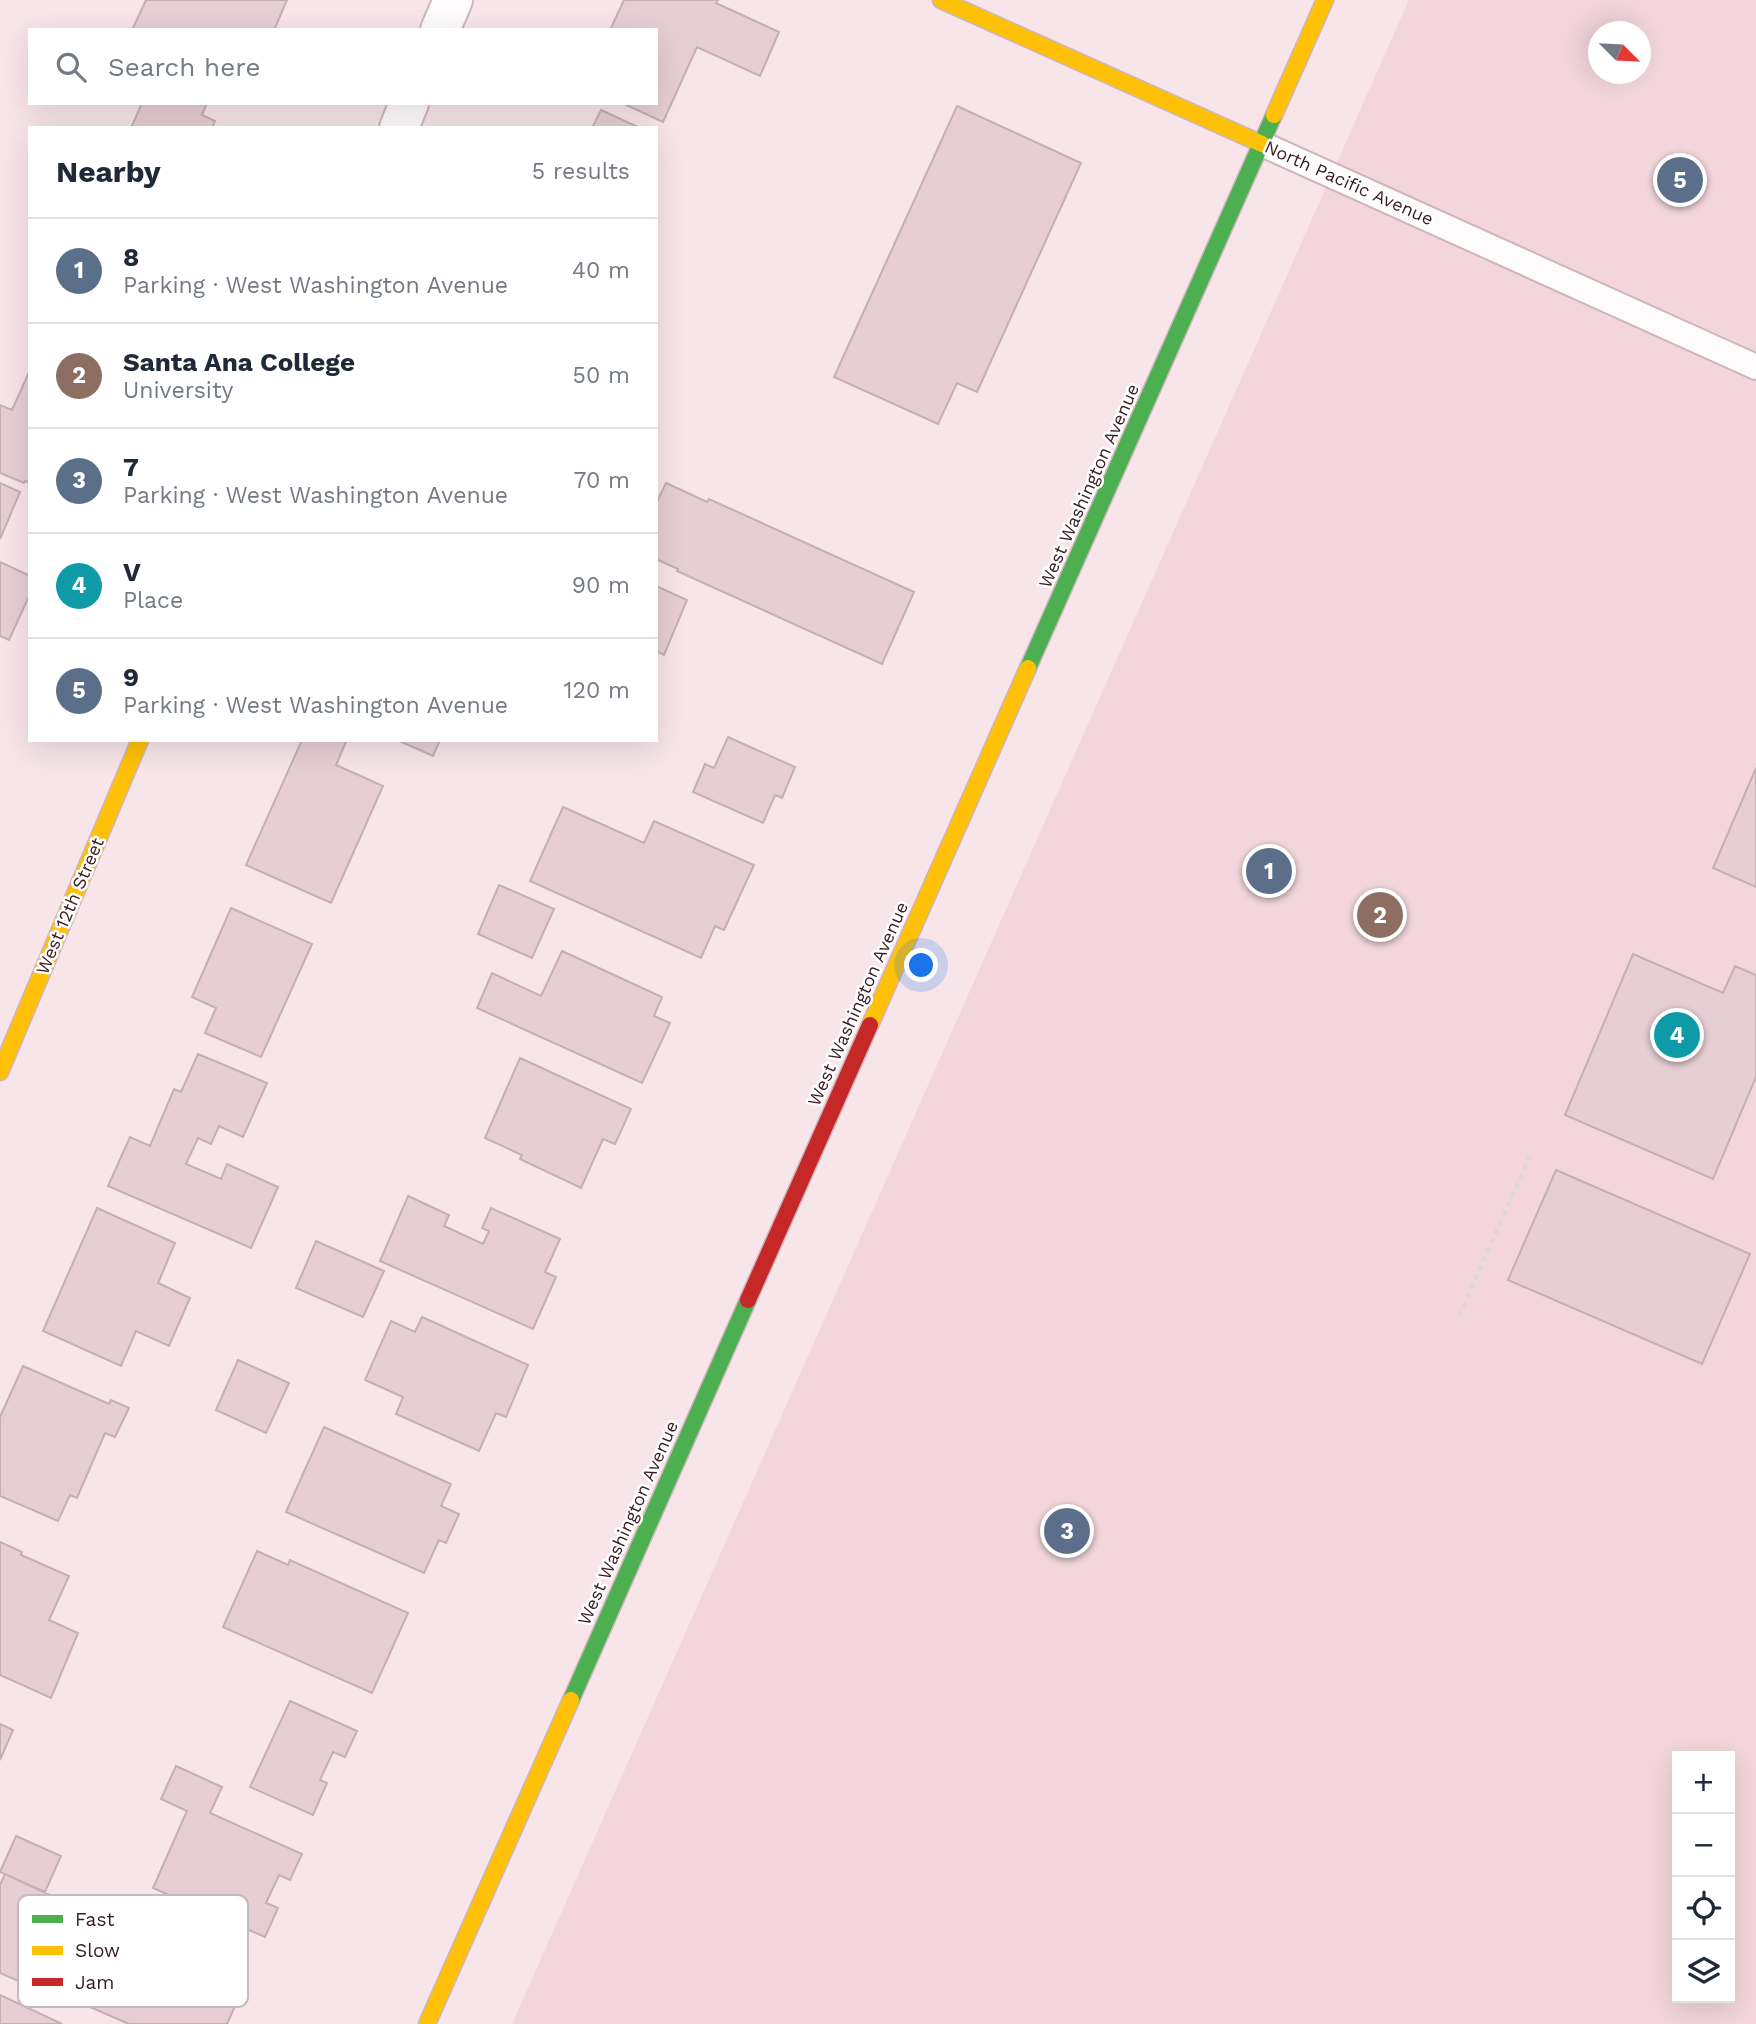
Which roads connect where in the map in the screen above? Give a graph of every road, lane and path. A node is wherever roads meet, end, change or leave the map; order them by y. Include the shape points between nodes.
1 (453, 0) edge
2 (941, 0) edge
3 (1325, 0) edge
4 (441, 28) edge
5 (408, 105) edge
6 (400, 126) edge
7 (1262, 144) junction
8 (1756, 367) edge
9 (139, 742) edge
10 (0, 1072) edge
11 (1530, 1156) dead end
12 (1459, 1316) dead end
13 (426, 2024) edge

1 - 4 street
2 - 7 street, North Pacific Avenue
3 - 7 street, West Washington Avenue
5 - 6 street
7 - 8 lane, North Pacific Avenue
7 - 13 street, West Washington Avenue
9 - 10 street, West 12th Street
11 - 12 path

